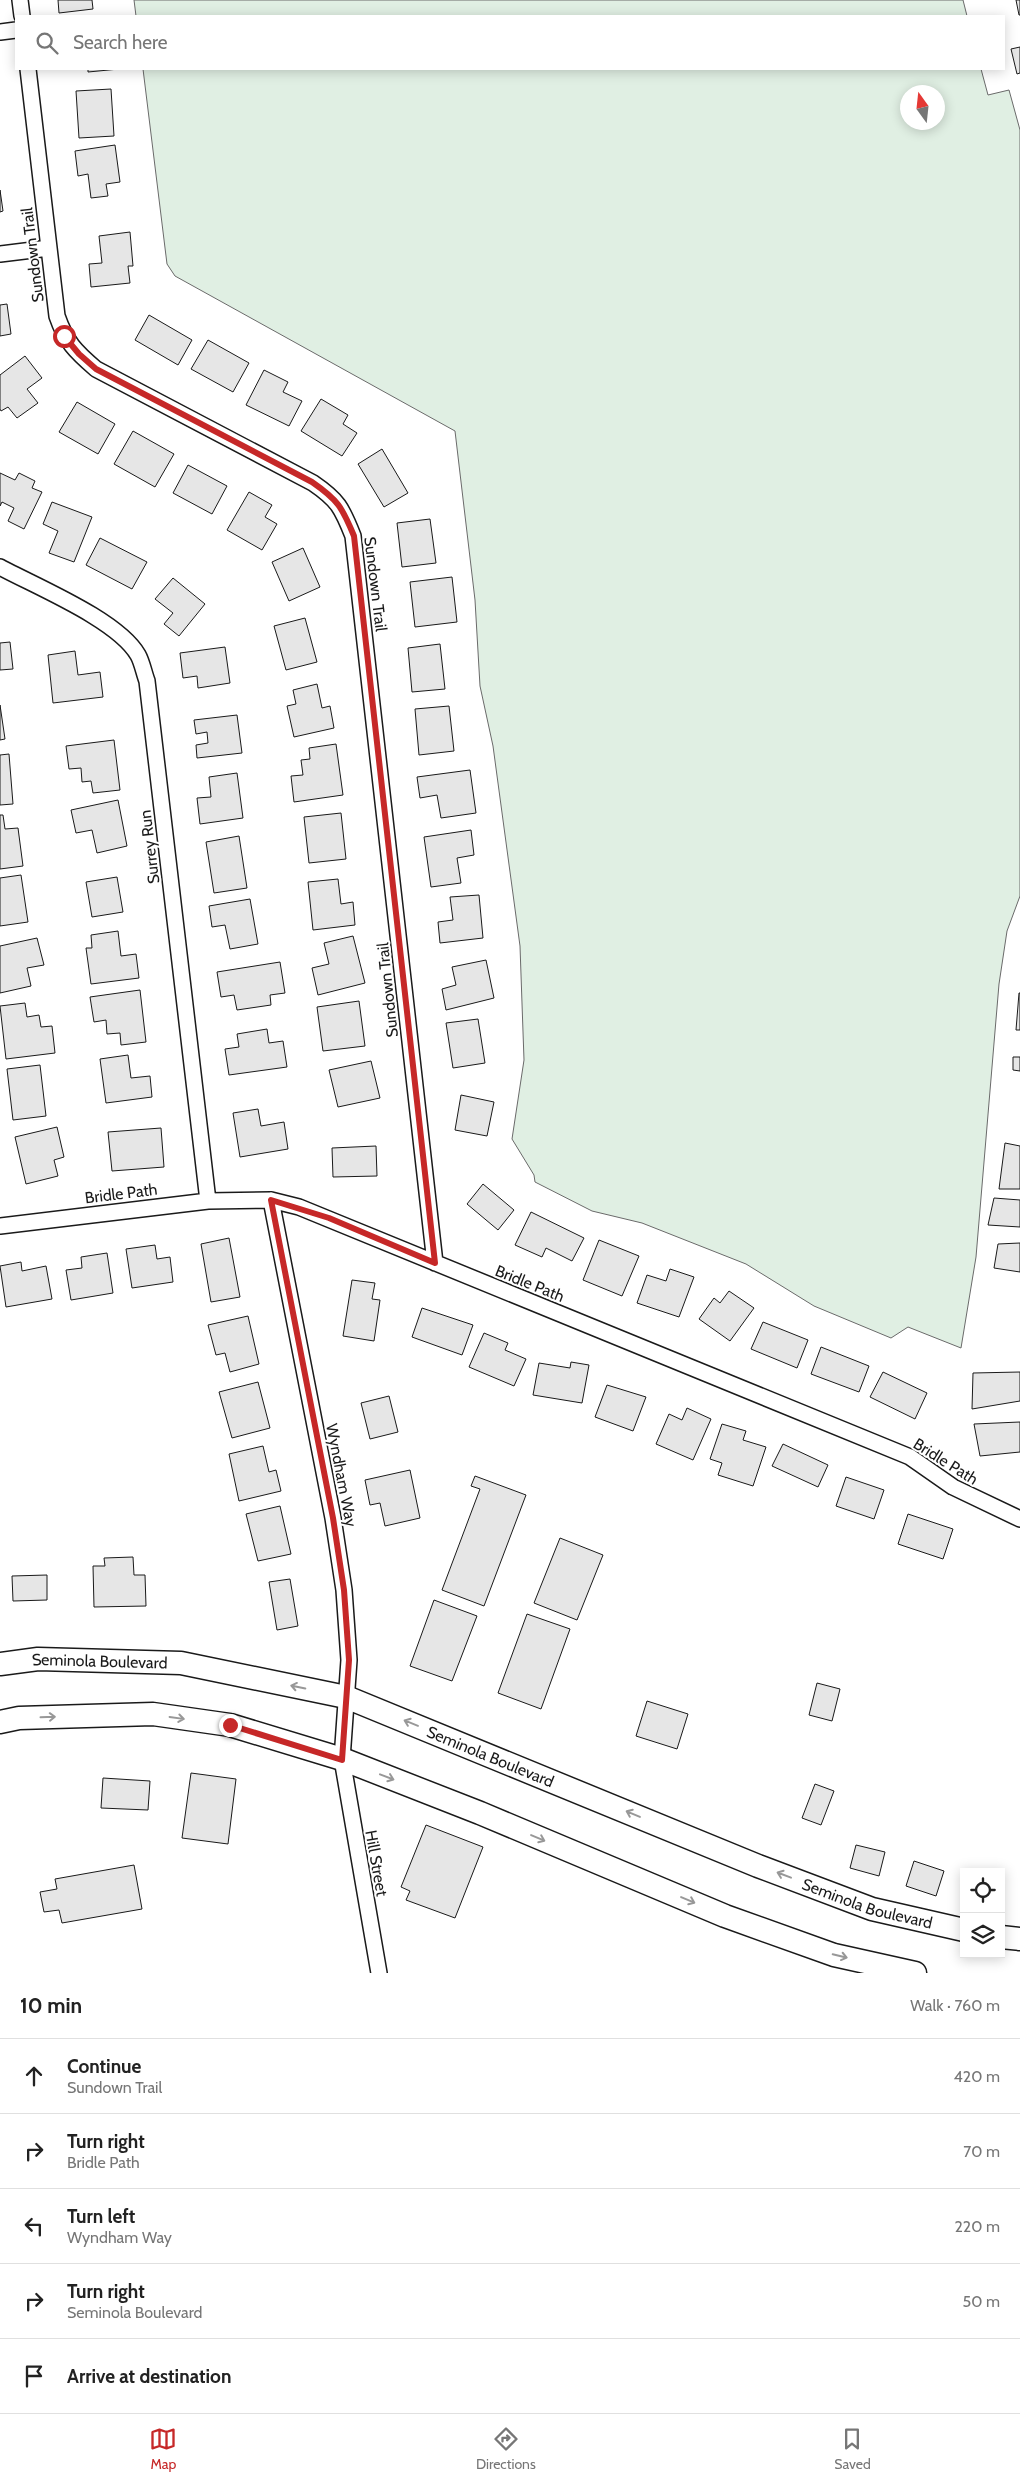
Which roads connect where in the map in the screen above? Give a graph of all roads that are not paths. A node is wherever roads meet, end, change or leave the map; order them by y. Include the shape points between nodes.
1 (20, 0) edge
2 (22, 15) edge
3 (15, 30) edge
4 (0, 32) edge
5 (28, 70) edge
6 (49, 248) junction
7 (0, 254) edge
8 (0, 567) edge
9 (271, 1200) junction
10 (208, 1201) junction
11 (0, 1226) edge
12 (435, 1263) junction
13 (1020, 1519) edge
14 (0, 1664) edge
15 (346, 1697) junction
16 (0, 1722) edge
17 (342, 1760) junction
18 (960, 1929) edge
19 (1005, 1938) edge
20 (1020, 1940) edge
21 (379, 1973) edge
22 (915, 1973) edge

1 - 2 street
3 - 4 street
5 - 6 street, Sundown Trail
6 - 7 street
6 - 12 street, Sundown Trail via 57,316 64,336 79,354 96,369 312,482 333,497 345,513 354,536
8 - 10 street, Surrey Run via 106,623 125,638 139,656 147,681
9 - 10 street, Bridle Path
9 - 12 street, Bridle Path via 329,1218
9 - 15 street, Wyndham Way via 344,1590 349,1660
10 - 11 street, Bridle Path
12 - 13 street, Bridle Path via 910,1457 965,1494
15 -> 14 main road, Seminola Boulevard via 181,1663 38,1659
15 - 17 street, Wyndham Way
18 -> 15 main road, Seminola Boulevard via 872,1909 758,1866
16 -> 17 main road via 19,1718 153,1714 230,1725
17 - 21 street, Hill Street
17 -> 22 main road via 480,1813 725,1916 834,1955
19 - 20 main road

